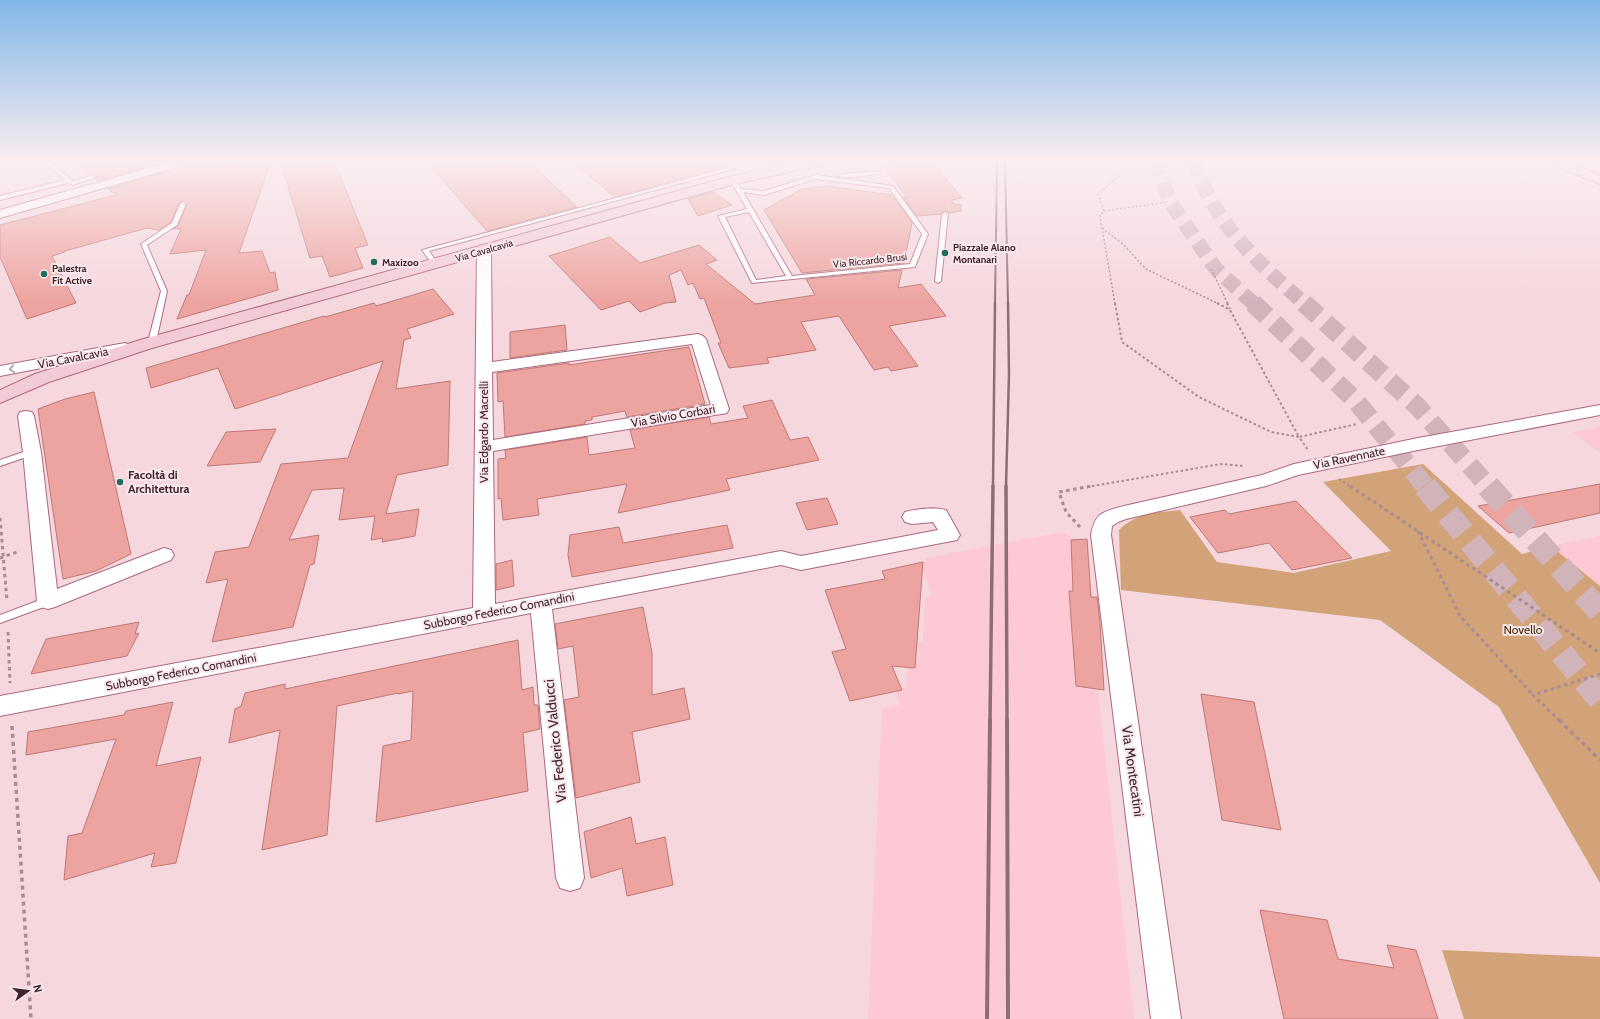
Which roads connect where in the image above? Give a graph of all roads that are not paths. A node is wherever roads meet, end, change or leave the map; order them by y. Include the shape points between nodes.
1 (19, 209) edge
2 (181, 209) edge
3 (581, 209) edge
4 (632, 209) edge
5 (907, 209) edge
6 (575, 210) junction
7 (751, 210) joint
8 (0, 214) edge
9 (945, 214) dead end
10 (587, 221) junction
11 (490, 233) junction
12 (925, 234) junction
13 (938, 235) junction
14 (501, 246) junction
15 (484, 250) junction
16 (435, 264) junction
17 (790, 278) junction
18 (938, 281) dead end
19 (149, 343) junction
20 (484, 368) junction
21 (0, 371) edge
22 (42, 378) junction
23 (0, 386) edge
24 (0, 397) edge
25 (1600, 410) edge
26 (26, 416) dead end
27 (484, 447) junction
28 (32, 452) junction
29 (0, 463) edge
30 (912, 517) dead end
31 (1103, 534) joint
32 (164, 555) dead end
33 (48, 602) junction
34 (541, 603) junction
35 (484, 614) junction
36 (4, 618) edge
37 (5, 706) edge
38 (570, 878) dead end
39 (1166, 1019) edge

1 - 8 street
2 - 19 lane via 175,224 144,244 164,291
3 - 6 lane
4 - 10 main road, Via Cavalcavia
5 - 12 lane
6 - 10 lane
6 - 11 lane
7 - 17 lane
7 - 17 lane via 721,216 754,282
9 - 13 lane
10 - 14 main road, Via Cavalcavia
11 - 14 lane
11 - 16 lane via 425,250
12 - 13 lane
12 - 17 lane, Via Riccardo Brusi via 913,266
13 - 18 lane
14 - 15 main road, Via Cavalcavia
15 - 16 main road, Via Cavalcavia
15 - 20 street, Via Edgardo Macrelli
16 - 19 main road, Via Cavalcavia
19 -> 21 street, Via Cavalcavia
19 - 22 main road, Via Cavalcavia
20 - 27 street, Via Edgardo Macrelli
20 - 27 street, Via Silvio Corbari via 698,339 721,409
22 - 23 main road, Via Cavalcavia
22 - 24 main road, Via Cavalcavia
25 - 31 street, Via Ravennate via 1294,470 1266,480 1111,517
26 - 28 street
27 - 35 street, Via Edgardo Macrelli
28 - 29 lane
28 - 33 street
30 - 34 street, Subborgo Federico Comandini via 939,516 950,535 801,563 781,558
31 - 39 street, Via Montecatini
32 - 33 street
33 - 36 lane
34 - 35 street, Subborgo Federico Comandini
34 - 38 street, Via Federico Valducci
35 - 37 street, Subborgo Federico Comandini

